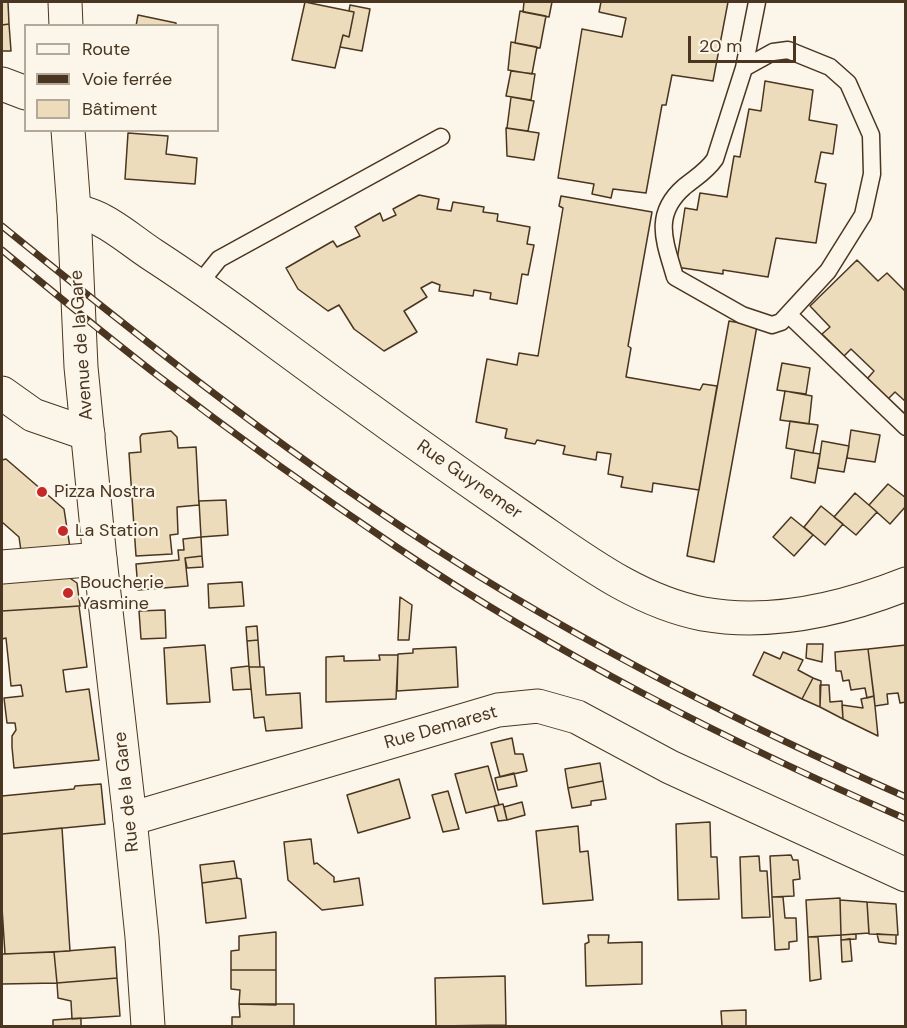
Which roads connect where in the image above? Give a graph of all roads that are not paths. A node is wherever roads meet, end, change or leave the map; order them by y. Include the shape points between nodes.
1 (65, 2) edge
2 (757, 2) edge
3 (66, 24) edge
4 (744, 68) junction
5 (2, 84) edge
6 (24, 92) edge
7 (68, 132) edge
8 (441, 137) dead end
9 (74, 210) junction
10 (199, 284) junction
11 (789, 315) junction
12 (2, 393) edge
13 (906, 427) edge
14 (88, 434) junction
15 (100, 559) junction
16 (2, 567) edge
17 (906, 584) edge
18 (130, 819) junction
19 (906, 875) edge
20 (148, 1026) edge

1 - 3 street
2 - 4 lane
4 - 11 lane via 715,159 707,171 679,192 663,216 663,237 675,277 742,315 772,325
4 - 11 lane via 773,52 789,50 830,67 848,83 871,135 872,174 863,215 828,271
5 - 6 street
7 - 9 street, Avenue de la Gare
8 - 10 lane via 219,259
9 - 10 street, Rue Guynemer via 102,220
9 - 14 street, Avenue de la Gare
10 - 17 street, Rue Guynemer via 489,494 589,563 654,600 704,614 767,617 829,609
11 - 13 lane
12 - 14 street via 33,415
14 - 15 street, Avenue de la Gare
15 - 16 street
15 - 18 street, Rue de la Gare
18 - 19 street, Rue Demarest via 498,710 538,706 577,717 670,767
18 - 20 street, Rue de la Gare

